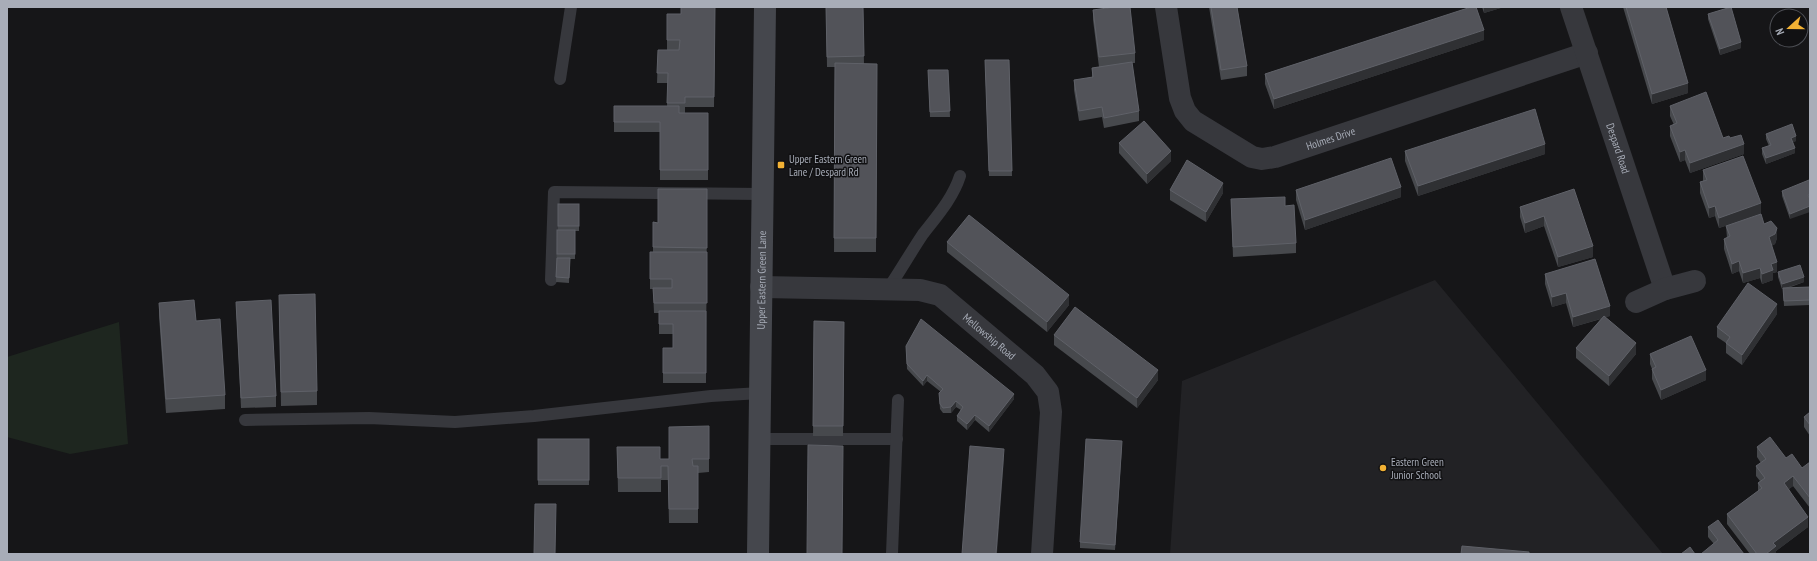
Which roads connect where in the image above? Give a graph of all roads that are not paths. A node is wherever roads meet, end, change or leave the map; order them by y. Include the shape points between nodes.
1 (571, 7) edge
2 (765, 7) edge
3 (1166, 7) edge
4 (1571, 7) edge
5 (1587, 53) junction
6 (560, 79) dead end
7 (960, 176) dead end
8 (762, 194) junction
9 (551, 280) dead end
10 (1695, 281) dead end
11 (761, 287) junction
12 (888, 289) junction
13 (1665, 289) junction
14 (1636, 302) dead end
15 (760, 393) junction
16 (898, 400) dead end
17 (245, 420) dead end
18 (760, 439) junction
19 (897, 439) junction
20 (754, 552) edge
21 (892, 554) edge
22 (1042, 554) edge

1 - 6 lane
2 - 8 street, Upper Eastern Green Lane
3 - 5 street, Holmes Drive via 1180,98 1185,111 1193,121 1252,157 1262,159 1275,157
4 - 5 street, Despard Road
5 - 13 street, Despard Road
7 - 12 lane via 945,205
8 - 9 lane via 554,192
8 - 11 street, Upper Eastern Green Lane
10 - 13 street
11 - 12 street, Mellowship Road
11 - 15 street, Upper Eastern Green Lane
12 - 22 street, Mellowship Road via 920,290 940,295 1035,376 1048,392 1050,412
13 - 14 street
15 - 17 lane via 455,422 369,418
15 - 18 street, Upper Eastern Green Lane
16 - 19 lane
18 - 19 lane
18 - 20 street, Upper Eastern Green Lane
19 - 21 lane

